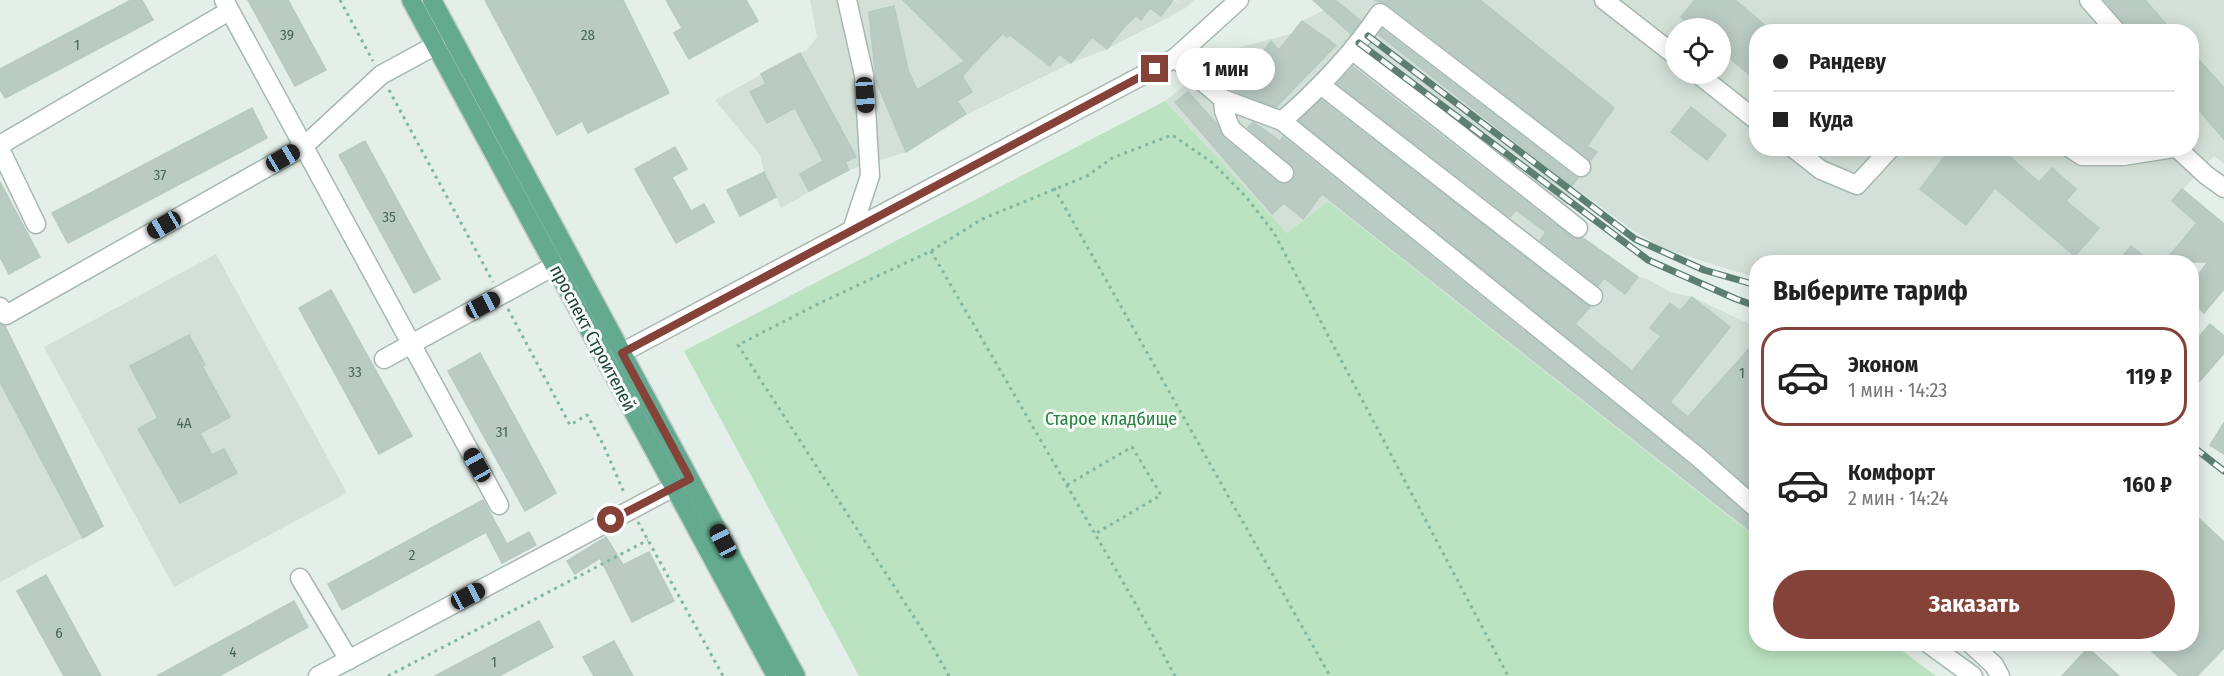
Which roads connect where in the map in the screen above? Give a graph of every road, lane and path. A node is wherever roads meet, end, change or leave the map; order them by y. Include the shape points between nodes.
1 (340, 0) edge
2 (346, 0) edge
3 (411, 0) edge
4 (432, 0) edge
5 (847, 0) edge
6 (1239, 0) edge
7 (1605, 0) edge
8 (2089, 0) edge
9 (227, 5) edge
10 (345, 9) junction
11 (2110, 24) edge
12 (436, 45) junction
13 (1665, 47) edge
14 (1353, 51) junction
15 (1175, 58) junction
16 (381, 75) junction
17 (1711, 84) edge
18 (1322, 86) junction
19 (1223, 99) junction
20 (1749, 114) edge
21 (1282, 121) junction
22 (0, 147) edge
23 (303, 147) junction
24 (1803, 156) edge
25 (1884, 156) edge
26 (2092, 156) edge
27 (2123, 156) edge
28 (2185, 156) edge
29 (1581, 167) dead end
30 (1284, 173) dead end
31 (1054, 188) junction
32 (2224, 188) edge
33 (36, 224) dead end
34 (1578, 228) dead end
35 (852, 230) junction
36 (931, 251) junction
37 (554, 266) junction
38 (501, 295) junction
39 (1593, 296) dead end
40 (0, 307) edge
41 (411, 344) junction
42 (614, 357) junction
43 (384, 359) dead end
44 (682, 483) junction
45 (1067, 485) junction
46 (1749, 502) edge
47 (499, 506) dead end
48 (631, 509) junction
49 (1095, 534) junction
50 (648, 540) junction
51 (300, 578) dead end
52 (1939, 651) edge
53 (1979, 651) edge
54 (349, 660) junction
55 (318, 676) edge
56 (388, 676) edge
57 (723, 676) edge
58 (776, 676) edge
59 (796, 676) edge
60 (949, 676) edge
61 (1175, 676) edge
62 (1330, 676) edge
63 (1508, 676) edge
64 (1973, 676) edge
65 (2000, 676) edge

1 - 10 path
2 - 10 path
3 - 12 main road, проспект Строителей
4 - 42 main road, проспект Строителей
5 - 35 street via 864,75 870,176
6 - 15 street
7 - 13 street
8 - 11 street
9 - 22 street
9 - 23 street
10 - 16 path
12 - 16 street
12 - 37 main road, проспект Строителей
14 - 18 street
14 - 29 street via 1380,12
14 - 34 street
15 - 19 street
15 - 35 street
16 - 23 street
16 - 38 path
17 - 20 street
18 - 21 street
18 - 39 street
19 - 21 street
19 - 30 street via 1231,129
21 - 46 street
22 - 33 street
23 - 40 street via 6,315
23 - 41 street
24 - 25 street via 1821,170 1857,185
26 - 27 street
28 - 32 street
31 - 36 path via 982,219
31 - 62 path
31 - 63 path via 1087,176 1112,158 1172,135 1213,163 1247,198 1274,233
35 - 42 street
36 - 45 path
36 - 60 path via 738,345
37 - 38 street
37 - 42 main road, проспект Строителей
38 - 41 street
38 - 48 path via 570,425 586,415
41 - 43 street
41 - 47 street
42 - 44 main road, проспект Строителей
44 - 48 street
44 - 58 main road, проспект Строителей
44 - 59 main road, проспект Строителей
45 - 49 path
45 - 49 path via 1132,447 1161,495
48 - 50 path
48 - 54 street
49 - 61 path
50 - 56 path
50 - 57 path
51 - 54 street
52 - 64 street
53 - 65 street
54 - 55 street

